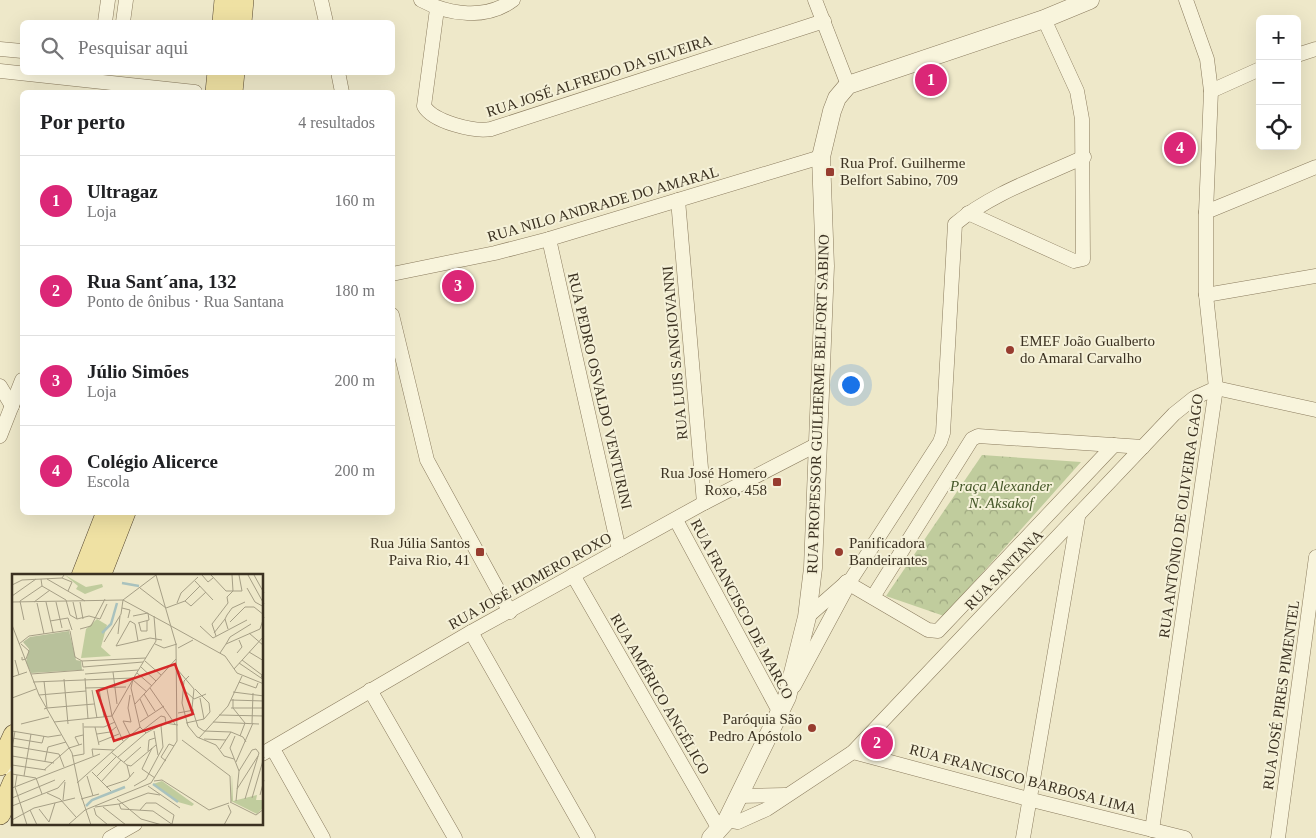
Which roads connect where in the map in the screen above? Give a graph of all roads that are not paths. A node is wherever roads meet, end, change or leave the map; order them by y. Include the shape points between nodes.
1 (108, 0) edge
2 (126, 0) edge
3 (225, 0) edge
4 (243, 0) edge
5 (321, 0) edge
6 (421, 0) edge
7 (513, 0) edge
8 (815, 0) edge
9 (1090, 0) edge
10 (1186, 0) edge
11 (438, 9) junction
12 (1044, 19) junction
13 (105, 20) edge
14 (123, 20) edge
15 (223, 20) edge
16 (241, 20) edge
17 (326, 20) edge
18 (824, 20) junction
19 (0, 49) edge
20 (1316, 49) edge
21 (20, 51) edge
22 (1301, 54) edge
23 (0, 71) edge
24 (1256, 71) edge
25 (20, 73) edge
26 (36, 75) edge
27 (218, 75) edge
28 (234, 75) edge
29 (339, 75) edge
30 (98, 82) edge
31 (116, 83) edge
32 (848, 85) junction
33 (177, 90) edge
34 (216, 90) edge
35 (232, 90) edge
36 (342, 90) edge
37 (1211, 91) junction
38 (821, 156) junction
39 (1084, 157) junction
40 (1316, 167) edge
41 (678, 200) junction
42 (1206, 212) junction
43 (968, 213) junction
44 (550, 239) junction
45 (395, 273) edge
46 (1316, 276) edge
47 (1206, 295) junction
48 (395, 327) edge
49 (20, 385) edge
50 (0, 386) edge
51 (1216, 388) junction
52 (12, 406) junction
53 (1316, 410) edge
54 (0, 436) edge
55 (818, 444) junction
56 (1114, 445) junction
57 (1143, 447) junction
58 (704, 503) junction
59 (106, 515) edge
60 (124, 515) edge
61 (1078, 516) junction
62 (676, 520) junction
63 (619, 550) junction
64 (1316, 557) edge
65 (83, 574) edge
66 (101, 574) edge
67 (573, 576) junction
68 (850, 581) junction
69 (873, 597) junction
70 (510, 612) junction
71 (807, 617) junction
72 (471, 632) junction
73 (370, 690) junction
74 (784, 705) junction
75 (12, 741) edge
76 (268, 752) edge
77 (853, 752) junction
78 (4, 765) edge
79 (8, 786) edge
80 (788, 795) junction
81 (739, 796) junction
82 (1032, 800) junction
83 (0, 814) edge
84 (131, 826) edge
85 (1152, 830) junction
86 (716, 833) edge
87 (110, 838) edge
88 (323, 838) edge
89 (455, 838) edge
90 (588, 838) edge
91 (1024, 838) edge
92 (1186, 838) edge
93 (1278, 838) edge

1 - 13 street
2 - 14 street
3 - 15 main road
4 - 16 main road
5 - 17 street
6 - 11 street
7 - 11 street via 489,12
8 - 18 street
9 - 12 street
10 - 37 street, RUA ANTÔNIO DE OLIVEIRA GAGO via 1207,59
11 - 18 street, RUA JOSÉ ALFREDO DA SILVEIRA via 424,106 443,119 480,131
12 - 32 street
12 - 39 street via 1077,91
18 - 32 street
19 - 21 street
20 - 22 street
23 - 25 street
24 - 37 street
26 - 30 street
27 - 34 main road
28 - 35 main road
29 - 36 street
30 - 31 street
31 - 33 street
32 - 38 street, RUA PROFESSOR GUILHERME BELFORT SABINO via 837,98 832,111
37 - 42 street, RUA ANTÔNIO DE OLIVEIRA GAGO
38 - 41 street, RUA NILO ANDRADE DO AMARAL
38 - 55 street, RUA PROFESSOR GUILHERME BELFORT SABINO via 825,266
39 - 43 street via 993,198
39 - 43 street via 1082,260 1074,261
40 - 42 street
41 - 44 street, RUA NILO ANDRADE DO AMARAL
41 - 58 street, RUA LUIS SANGIOVANNI
42 - 47 street, RUA ANTÔNIO DE OLIVEIRA GAGO
43 - 68 street via 955,224 942,433 936,450
44 - 45 street, RUA NILO ANDRADE DO AMARAL
44 - 63 street, RUA PEDRO OSVALDO VENTURINI
46 - 47 street
47 - 51 street, RUA ANTÔNIO DE OLIVEIRA GAGO
48 - 70 street via 427,460
49 - 52 street
50 - 52 street
51 - 53 street
51 - 57 street, RUA SANTANA via 1184,406
51 - 85 street, RUA ANTÔNIO DE OLIVEIRA GAGO
52 - 54 street
55 - 58 street, RUA JOSÉ HOMERO ROXO
55 - 71 street, RUA PROFESSOR GUILHERME BELFORT SABINO via 813,568
56 - 57 street
56 - 69 street via 978,436 972,439
56 - 69 street via 938,631 928,630
57 - 61 street, RUA SANTANA
58 - 62 street, RUA JOSÉ HOMERO ROXO
59 - 65 main road
60 - 66 main road
61 - 77 street, RUA SANTANA
61 - 82 street
62 - 63 street, RUA JOSÉ HOMERO ROXO
62 - 74 street, RUA FRANCISCO DE MARCO
63 - 67 street, RUA JOSÉ HOMERO ROXO
64 - 93 street, RUA JOSÉ PIRES PIMENTEL
67 - 70 street, RUA JOSÉ HOMERO ROXO
67 - 86 street, RUA AMÉRICO ANGÉLICO
68 - 69 street
68 - 71 street
68 - 74 street
70 - 72 street, RUA JOSÉ HOMERO ROXO
71 - 74 street, RUA PROFESSOR GUILHERME BELFORT SABINO
72 - 73 street, RUA JOSÉ HOMERO ROXO
72 - 90 street
73 - 76 street, RUA JOSÉ HOMERO ROXO
73 - 89 street
74 - 81 street, RUA PROFESSOR GUILHERME BELFORT SABINO
75 - 78 main road
76 - 88 street
77 - 80 street, RUA SANTANA
77 - 82 street, RUA FRANCISCO BARBOSA LIMA
79 - 83 main road
80 - 81 street
80 - 86 street, RUA SANTANA via 767,809
81 - 86 street, RUA PROFESSOR GUILHERME BELFORT SABINO
82 - 85 street, RUA FRANCISCO BARBOSA LIMA
82 - 91 street
84 - 87 street
85 - 92 street, RUA FRANCISCO BARBOSA LIMA

